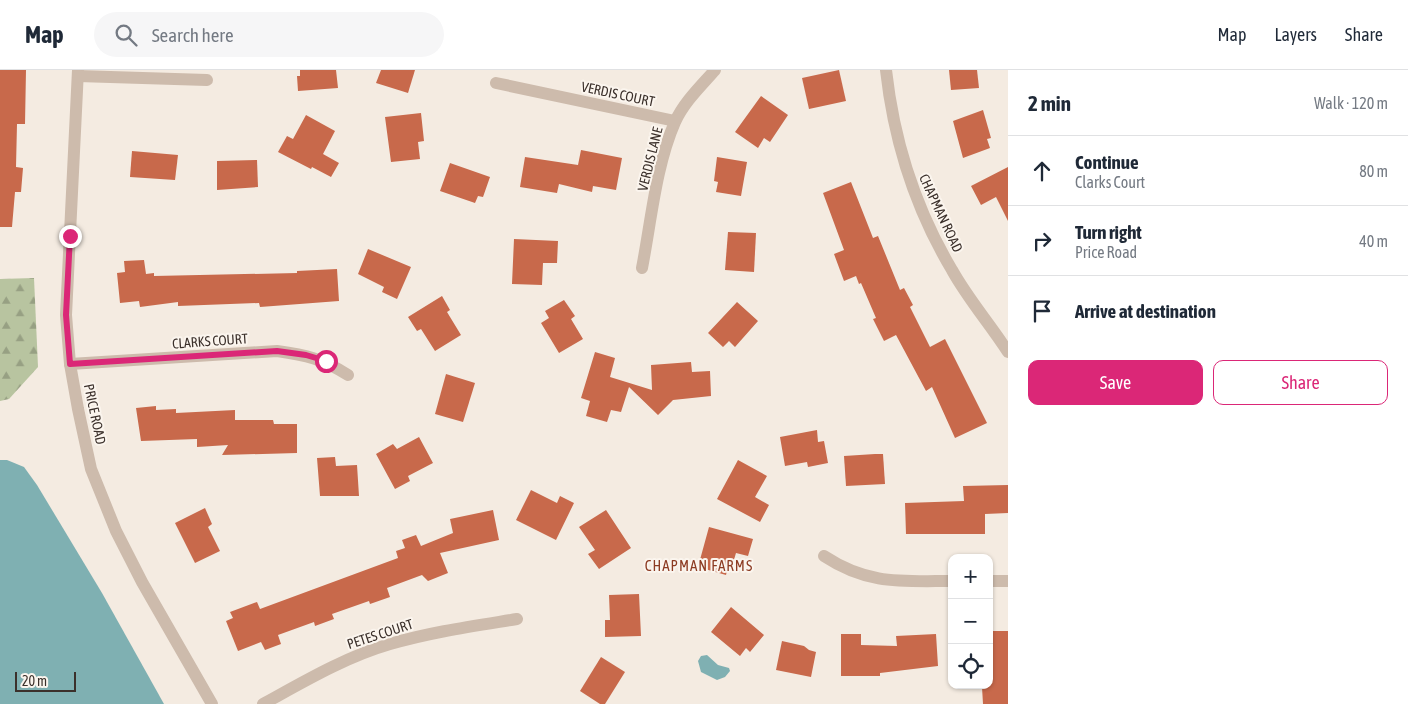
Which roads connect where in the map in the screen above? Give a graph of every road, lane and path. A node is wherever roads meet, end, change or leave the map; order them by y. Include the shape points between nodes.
1 (715, 70) edge
2 (886, 70) edge
3 (78, 73) edge
4 (207, 80) dead end
5 (496, 83) dead end
6 (675, 121) junction
7 (642, 268) dead end
8 (1008, 352) edge
9 (70, 364) junction
10 (348, 375) dead end
11 (824, 556) dead end
12 (948, 581) edge
13 (993, 581) edge
14 (1008, 581) edge
15 (516, 619) dead end
16 (212, 704) edge
17 (262, 704) edge

1 - 6 street, VERDIS LANE
2 - 8 street, CHAPMAN ROAD via 891,113 909,181 952,272
3 - 4 street
3 - 9 street, PRICE ROAD via 66,315
5 - 6 street, VERDIS COURT
6 - 7 street, VERDIS LANE via 662,163
9 - 10 street, CLARKS COURT via 277,351 326,361
9 - 16 street, PRICE ROAD via 91,469 116,531
11 - 12 street via 844,570 874,579
13 - 14 street
15 - 17 street, PETES COURT via 388,644 348,660

